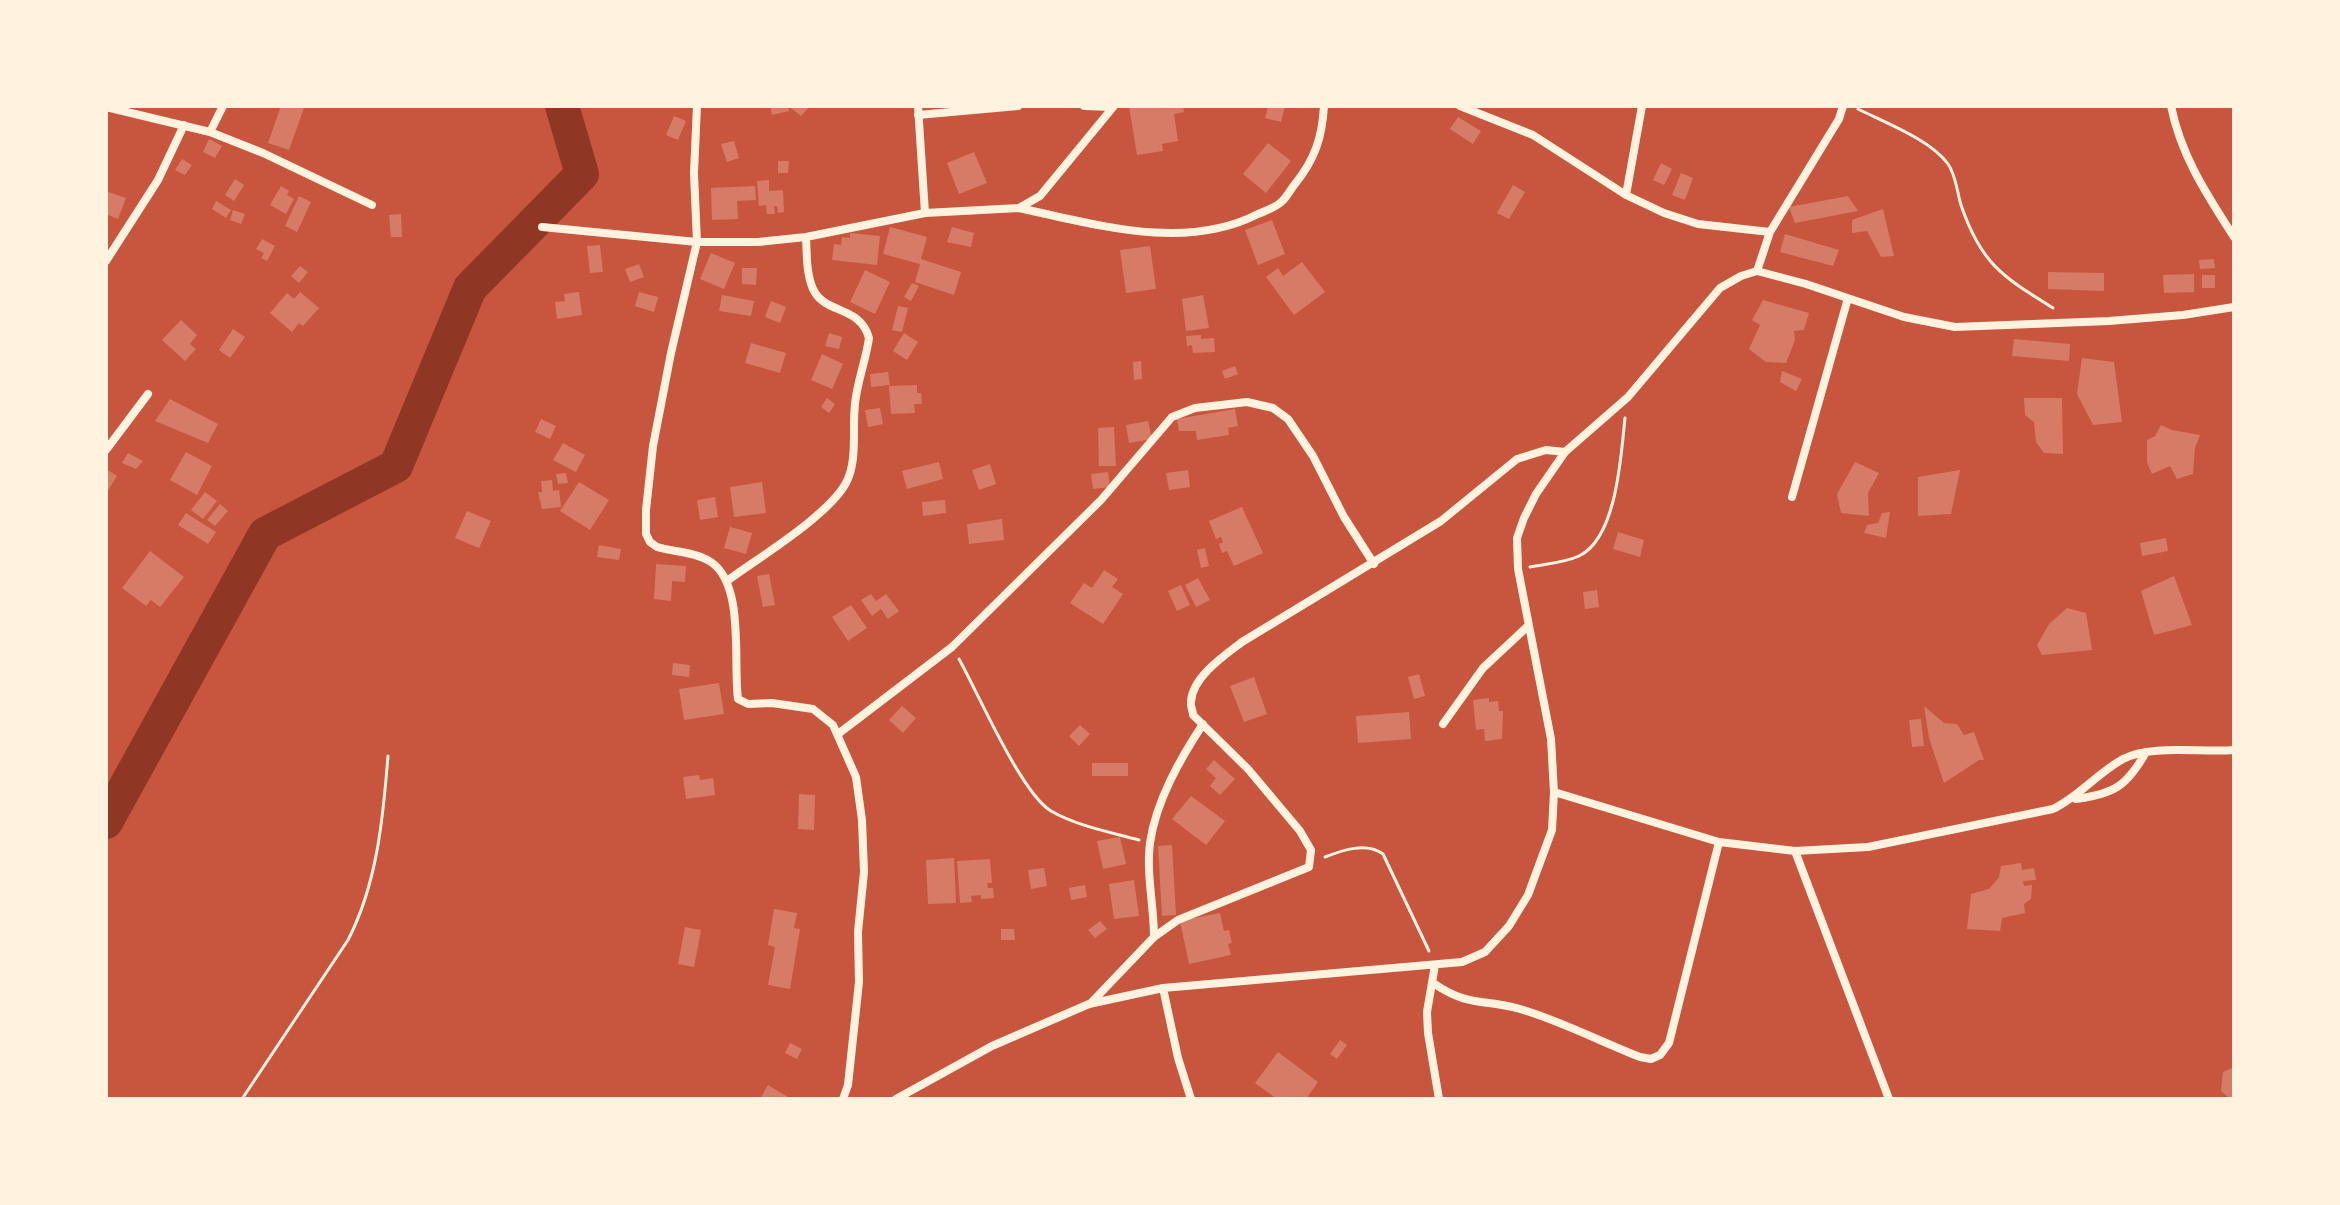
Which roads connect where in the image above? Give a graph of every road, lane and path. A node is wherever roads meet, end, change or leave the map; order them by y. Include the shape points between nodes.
1 (223, 106) edge
2 (697, 106) edge
3 (1018, 106) edge
4 (1084, 106) edge
5 (1114, 106) edge
6 (1324, 106) edge
7 (1460, 106) edge
8 (1642, 106) edge
9 (1843, 106) edge
10 (1851, 106) edge
11 (2171, 106) edge
12 (106, 107) edge
13 (918, 111) edge
14 (184, 125) junction
15 (210, 132) junction
16 (1626, 195) junction
17 (372, 205) dead end
18 (1019, 208) junction
19 (925, 213) junction
20 (542, 227) dead end
21 (1770, 232) junction
22 (806, 237) junction
23 (2234, 237) edge
24 (697, 242) junction
25 (106, 261) edge
26 (1757, 271) junction
27 (1848, 298) junction
28 (2234, 307) edge
29 (2073, 321) junction
30 (148, 394) dead end
31 (1628, 397) junction
32 (106, 450) edge
33 (1565, 452) junction
34 (1792, 497) dead end
35 (1374, 564) junction
36 (1518, 569) junction
37 (727, 581) junction
38 (1528, 626) junction
39 (952, 647) junction
40 (1203, 724) junction
41 (1443, 724) dead end
42 (838, 734) junction
43 (2234, 750) edge
44 (2147, 752) junction
45 (388, 756) dead end
46 (1554, 792) junction
47 (2072, 800) junction
48 (1719, 842) junction
49 (1150, 843) junction
50 (1795, 851) junction
51 (1311, 863) junction
52 (1154, 937) junction
53 (1435, 965) junction
54 (1433, 983) junction
55 (1163, 988) junction
56 (1089, 1004) junction
57 (242, 1099) edge
58 (843, 1099) edge
59 (896, 1099) edge
60 (1191, 1099) edge
61 (1439, 1099) edge
62 (1889, 1099) edge

1 - 15 street
2 - 24 street
3 - 13 street
4 - 5 street
5 - 18 street via 1040,196
6 - 18 street via 1312,163 1280,203 1242,223 1168,233
7 - 16 street via 1533,135
8 - 16 street
9 - 21 street
10 - 29 path via 1920,141 1945,161 1987,259 2017,287
11 - 23 street via 2180,144
12 - 14 street
13 - 19 street
14 - 15 street
14 - 25 street via 158,180
15 - 17 street
16 - 21 street via 1698,224
18 - 19 street
19 - 22 street
20 - 24 street
21 - 26 street
22 - 24 street
22 - 37 street via 813,289 825,302 859,318 869,338 855,401 852,465 836,497
24 - 37 street via 653,446 646,534 657,547 709,561
26 - 27 street
26 - 31 street via 1720,288
27 - 29 street via 1955,327
27 - 34 street
28 - 29 street
30 - 32 street
31 - 33 street
31 - 36 path via 1619,471 1598,538 1573,558
33 - 35 street via 1546,450 1517,459 1441,521
33 - 36 street via 1524,518 1517,538
35 - 39 street via 1288,419 1273,408 1247,402 1195,408 1172,417 1101,500
35 - 40 street via 1222,658 1198,684 1191,701 1193,715
36 - 38 street
37 - 42 street via 735,617 738,699 813,709
38 - 41 street via 1483,668
38 - 46 street via 1551,739
39 - 42 street
39 - 49 path via 1027,789 1049,810
40 - 49 street via 1176,769
40 - 51 street via 1300,831 1311,850
42 - 58 street via 856,777 864,872 859,982
43 - 44 street
44 - 47 street via 2090,780
44 - 47 street via 2123,784 2105,795
45 - 57 path via 381,833 359,920
46 - 48 street
46 - 53 street via 1545,855 1509,926 1485,952
47 - 50 street via 2034,815 1868,847
48 - 50 street
48 - 54 street via 1679,1012 1660,1055 1640,1057 1521,1009 1467,1002
49 - 52 street
50 - 62 street
51 - 52 street via 1178,920
51 - 53 path via 1359,848 1379,851
52 - 56 street
53 - 54 street
53 - 55 street
54 - 61 street via 1428,1033
55 - 56 street
55 - 60 street
56 - 59 street via 992,1046

